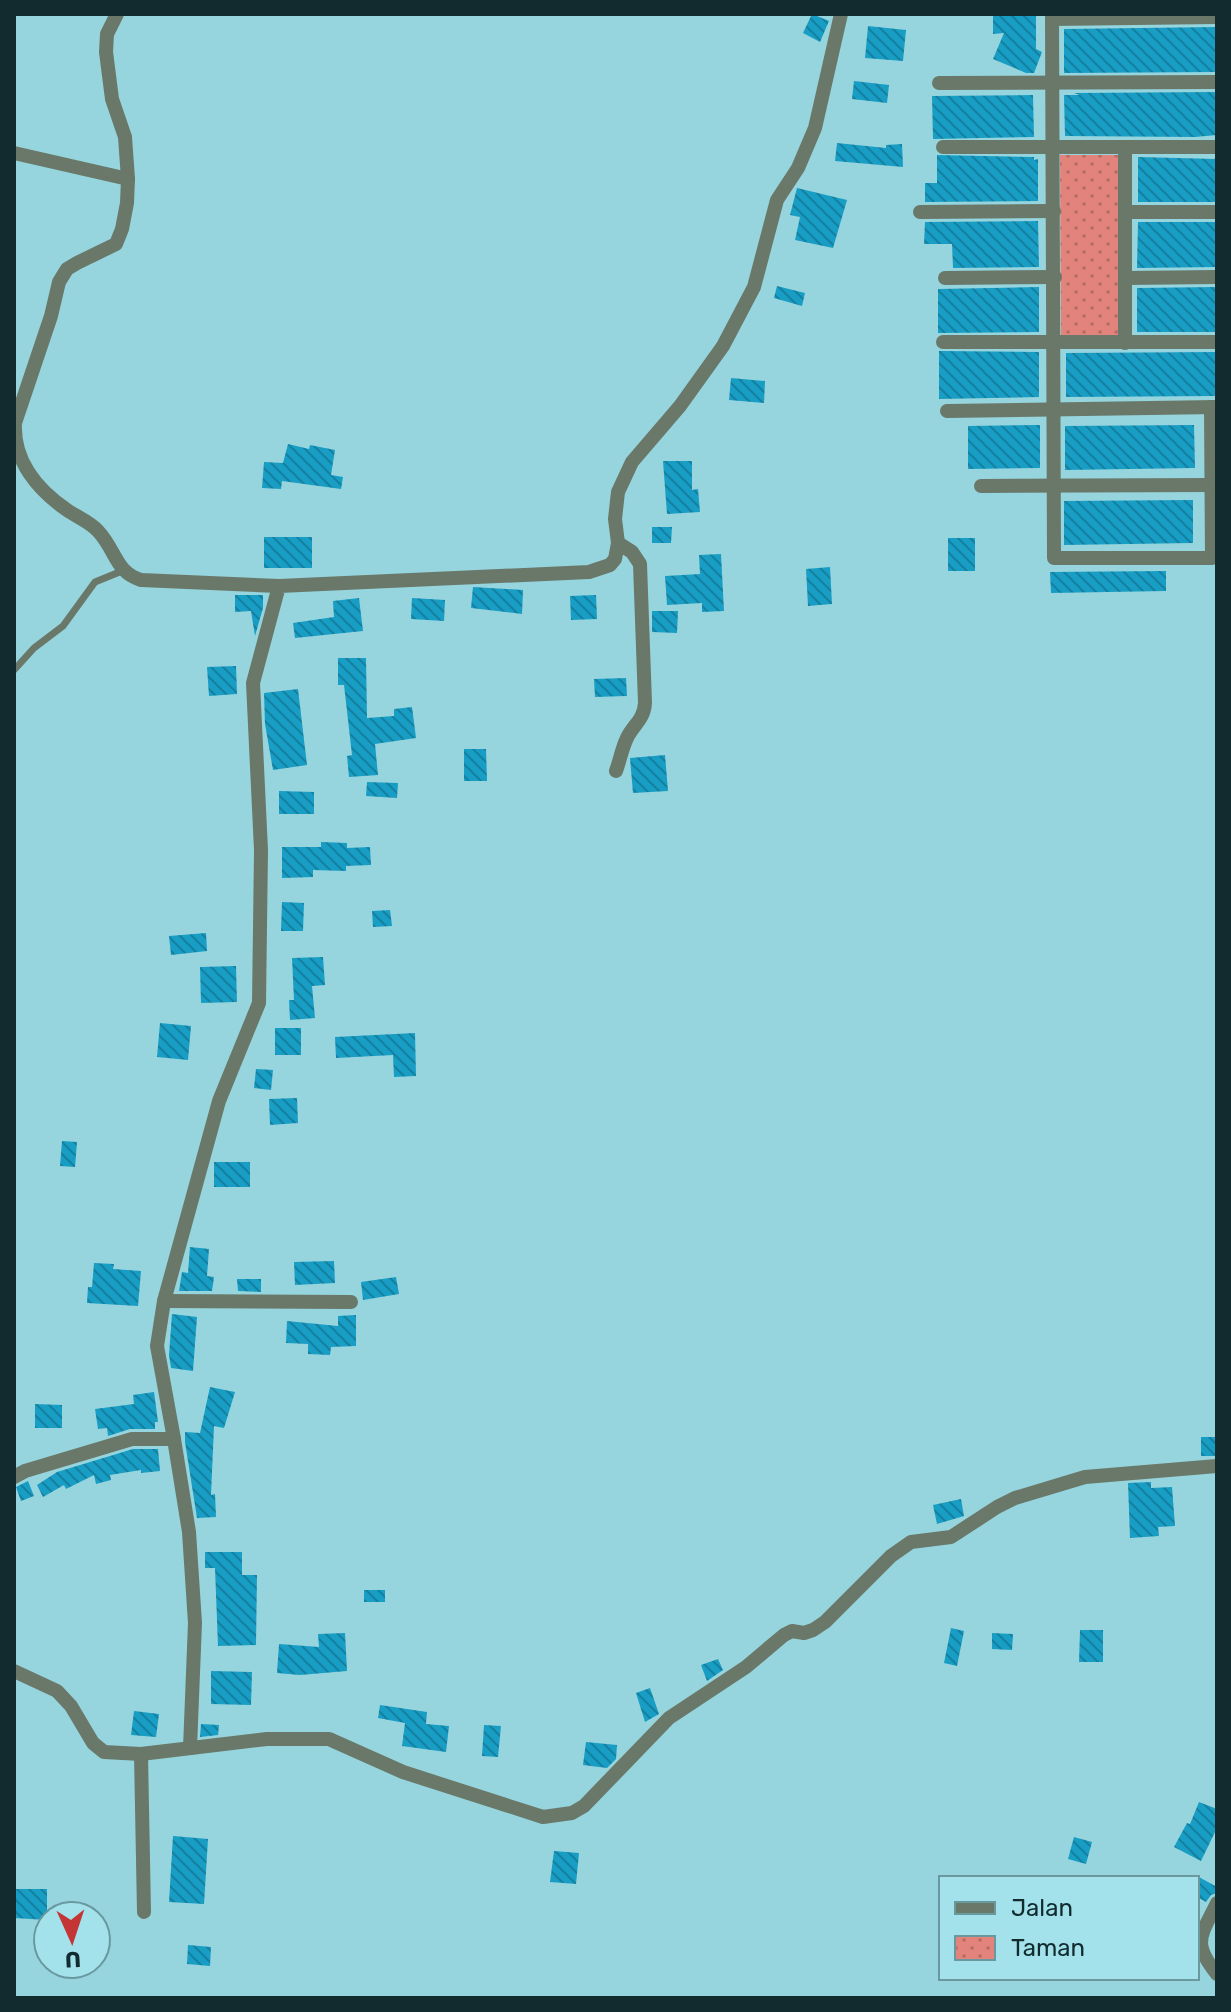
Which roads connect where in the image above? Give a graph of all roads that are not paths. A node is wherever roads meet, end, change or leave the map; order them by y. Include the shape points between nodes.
1 (117, 14) edge
2 (841, 14) edge
3 (1052, 16) edge
4 (1217, 17) edge
5 (1217, 82) edge
6 (939, 83) dead end
7 (1052, 83) junction
8 (943, 147) dead end
9 (1052, 147) junction
10 (1217, 147) edge
11 (1125, 148) junction
12 (14, 153) edge
13 (128, 179) junction
14 (1054, 211) junction
15 (920, 212) dead end
16 (1125, 212) junction
17 (1217, 212) edge
18 (1055, 277) junction
19 (1217, 277) edge
20 (945, 278) dead end
21 (1125, 278) junction
22 (943, 342) dead end
23 (1055, 342) junction
24 (1217, 342) edge
25 (1125, 343) junction
26 (1214, 407) edge
27 (1054, 409) junction
28 (947, 411) dead end
29 (1212, 485) junction
30 (981, 486) dead end
31 (1053, 487) junction
32 (618, 543) junction
33 (122, 571) junction
34 (279, 586) junction
35 (14, 670) edge
36 (616, 771) dead end
37 (164, 1301) junction
38 (351, 1302) dead end
39 (174, 1439) junction
40 (1217, 1466) edge
41 (14, 1477) edge
42 (14, 1671) edge
43 (190, 1748) junction
44 (141, 1754) junction
45 (1217, 1903) edge
46 (144, 1912) dead end
47 (1217, 1974) edge

1 - 13 street via 107,34 106,52 112,99 125,137
2 - 32 street via 815,128 777,200 754,287 723,346 622,480 615,519
3 - 4 street
3 - 7 street
5 - 7 street
6 - 7 street
7 - 9 street
8 - 9 street
9 - 11 street
9 - 14 street
10 - 11 street
11 - 16 street
12 - 13 street
13 - 33 street via 116,244 67,269 59,282 14,438 25,466 47,496 95,528
14 - 15 street
14 - 18 street
16 - 17 street
16 - 21 street
18 - 20 street
18 - 23 street
19 - 21 street
21 - 25 street
22 - 23 street
23 - 25 street
23 - 27 street
24 - 25 street
26 - 27 street
26 - 29 street
27 - 28 street
27 - 31 street
29 - 31 street
29 - 31 street via 1212,558 1054,558
30 - 31 street
32 - 34 street via 610,565 589,572
32 - 36 street via 640,564 645,703 640,721 627,735
33 - 34 street via 141,580
33 - 35 lane via 95,582 63,626
34 - 37 street via 253,683 261,850 259,1003 219,1101
37 - 38 street
37 - 39 street via 157,1346
39 - 41 street via 132,1439
39 - 43 street via 189,1532 195,1623
40 - 43 street via 1085,1477 1015,1498 951,1537 911,1542 825,1622 804,1633 784,1635 669,1718 572,1813 543,1817 466,1795 329,1739 267,1739
42 - 44 street via 57,1691 104,1752
43 - 44 street
44 - 46 street
45 - 47 street via 1200,1941

